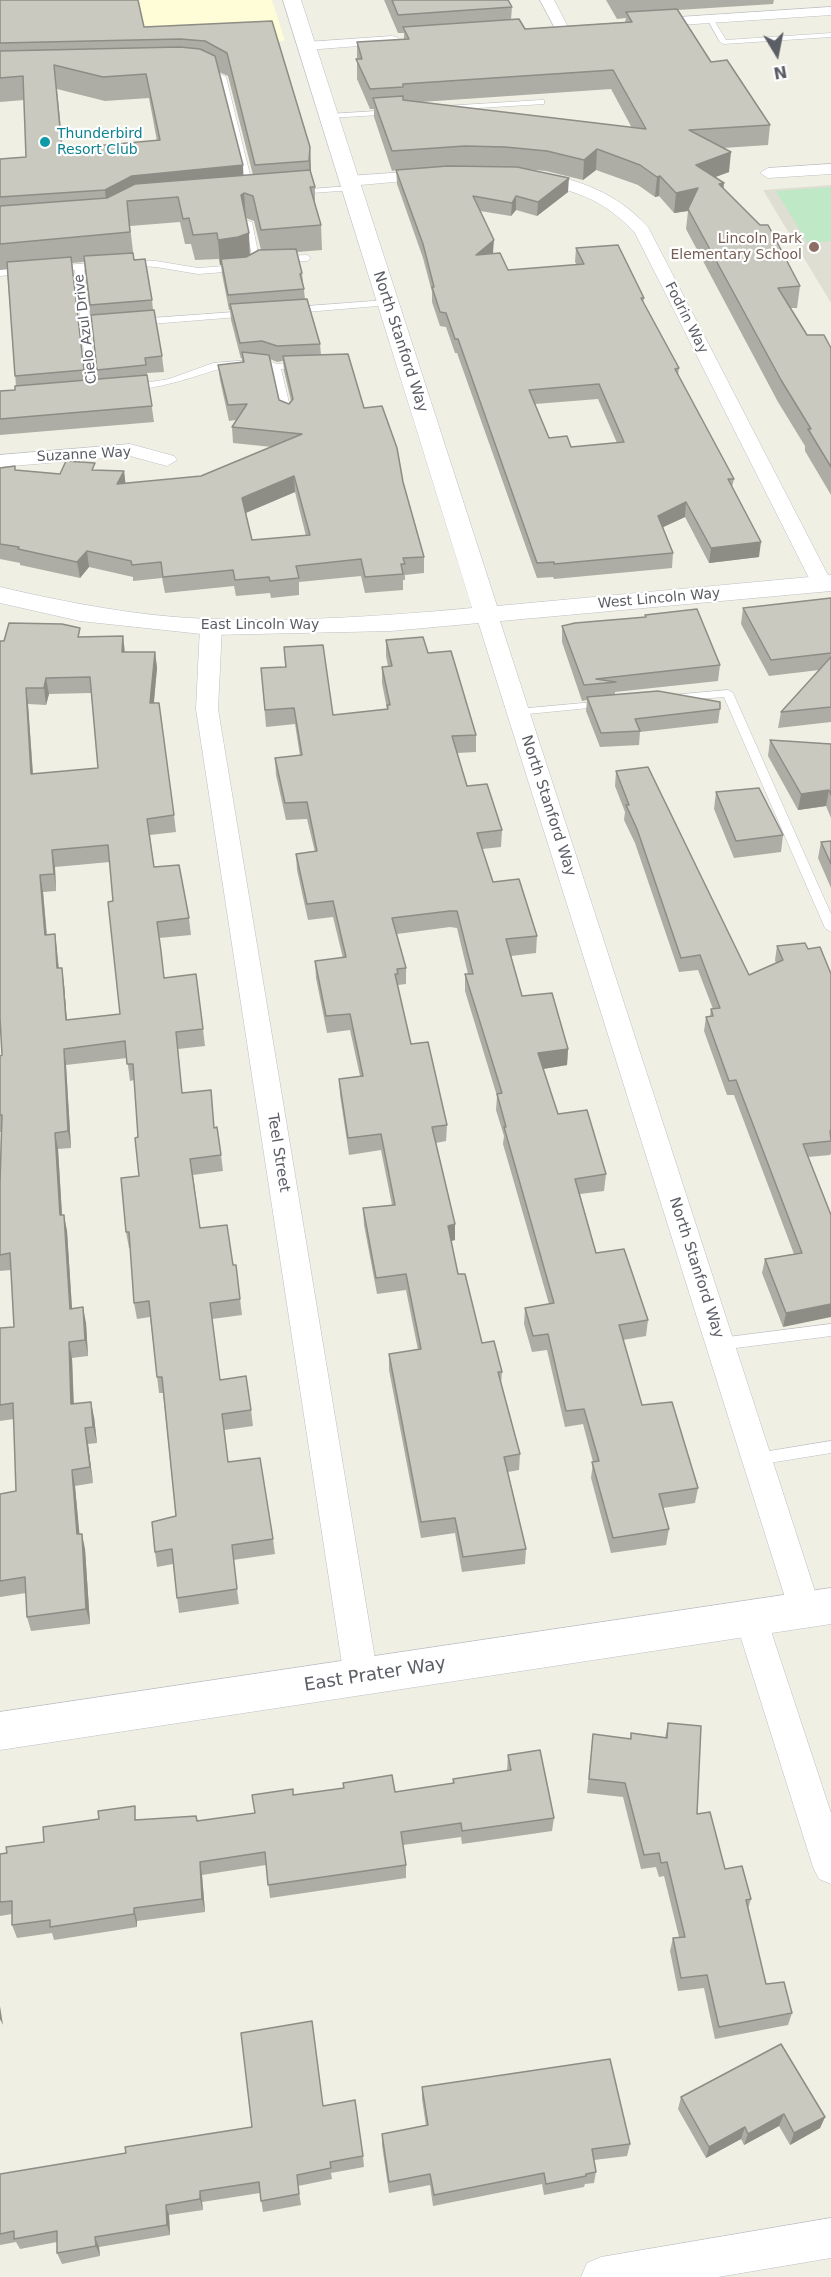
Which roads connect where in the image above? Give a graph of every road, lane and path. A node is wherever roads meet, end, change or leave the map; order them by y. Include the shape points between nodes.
1 (292, 0) edge
2 (547, 0) edge
3 (801, 0) edge
4 (831, 11) edge
5 (810, 13) junction
6 (709, 19) junction
7 (630, 24) edge
8 (562, 29) edge
9 (831, 35) edge
10 (411, 39) edge
11 (307, 46) junction
12 (201, 69) edge
13 (541, 102) dead end
14 (433, 109) edge
15 (398, 111) edge
16 (329, 116) junction
17 (831, 169) edge
18 (768, 173) dead end
19 (447, 174) edge
20 (516, 174) edge
21 (350, 185) junction
22 (284, 193) edge
23 (262, 194) edge
24 (248, 222) edge
25 (307, 258) dead end
26 (257, 261) junction
27 (119, 264) edge
28 (109, 265) edge
29 (79, 267) junction
30 (45, 269) edge
31 (34, 270) edge
32 (0, 273) edge
33 (387, 303) junction
34 (283, 311) edge
35 (260, 313) edge
36 (132, 322) edge
37 (120, 323) edge
38 (86, 326) junction
39 (308, 364) edge
40 (276, 367) junction
41 (123, 388) edge
42 (81, 392) edge
43 (287, 415) edge
44 (167, 460) dead end
45 (0, 461) edge
46 (827, 583) edge
47 (0, 595) edge
48 (487, 615) junction
49 (211, 627) junction
50 (658, 699) edge
51 (623, 702) edge
52 (518, 712) junction
53 (831, 928) edge
54 (831, 1330) edge
55 (720, 1344) junction
56 (831, 1447) edge
57 (757, 1459) junction
58 (818, 1608) edge
59 (751, 1619) junction
60 (361, 1677) junction
61 (0, 1731) edge
62 (831, 1867) edge
63 (831, 2238) edge
64 (601, 2277) edge

1 - 11 street, North Stanford Way
2 - 8 street
3 - 5 street
4 - 5 street
5 - 6 street
6 - 7 street
6 - 9 lane via 724,42
10 - 11 street
11 - 16 street, North Stanford Way
12 - 23 lane via 222,77 248,195
13 - 14 lane
15 - 16 lane
16 - 21 street, North Stanford Way
17 - 18 street
19 - 21 street
20 - 46 street, Fodrin Way via 577,186 606,199 628,213 642,231
21 - 22 lane
21 - 33 street, North Stanford Way
24 - 26 lane
25 - 26 lane
26 - 27 lane via 248,267 198,271 156,264
28 - 29 lane
29 - 30 lane
29 - 38 lane, Cielo Azul Drive
31 - 32 lane
33 - 34 lane
33 - 48 street, North Stanford Way
35 - 36 lane
37 - 38 lane
38 - 42 lane, Cielo Azul Drive via 98,390
39 - 40 lane
40 - 41 lane via 263,362 213,366 171,381
40 - 43 lane
44 - 45 street, Suzanne Way via 130,450
46 - 48 street, West Lincoln Way
47 - 49 street, East Lincoln Way via 81,613
48 - 49 street, East Lincoln Way via 391,623
48 - 52 street, North Stanford Way
49 - 60 street, Teel Street via 207,709
50 - 53 lane via 728,693
51 - 52 lane
52 - 55 street, North Stanford Way
54 - 55 lane
55 - 57 street, North Stanford Way
56 - 57 lane
57 - 58 street, North Stanford Way
58 - 59 street, East Prater Way
59 - 60 street, East Prater Way
59 - 62 street
60 - 61 street, East Prater Way
63 - 64 street

